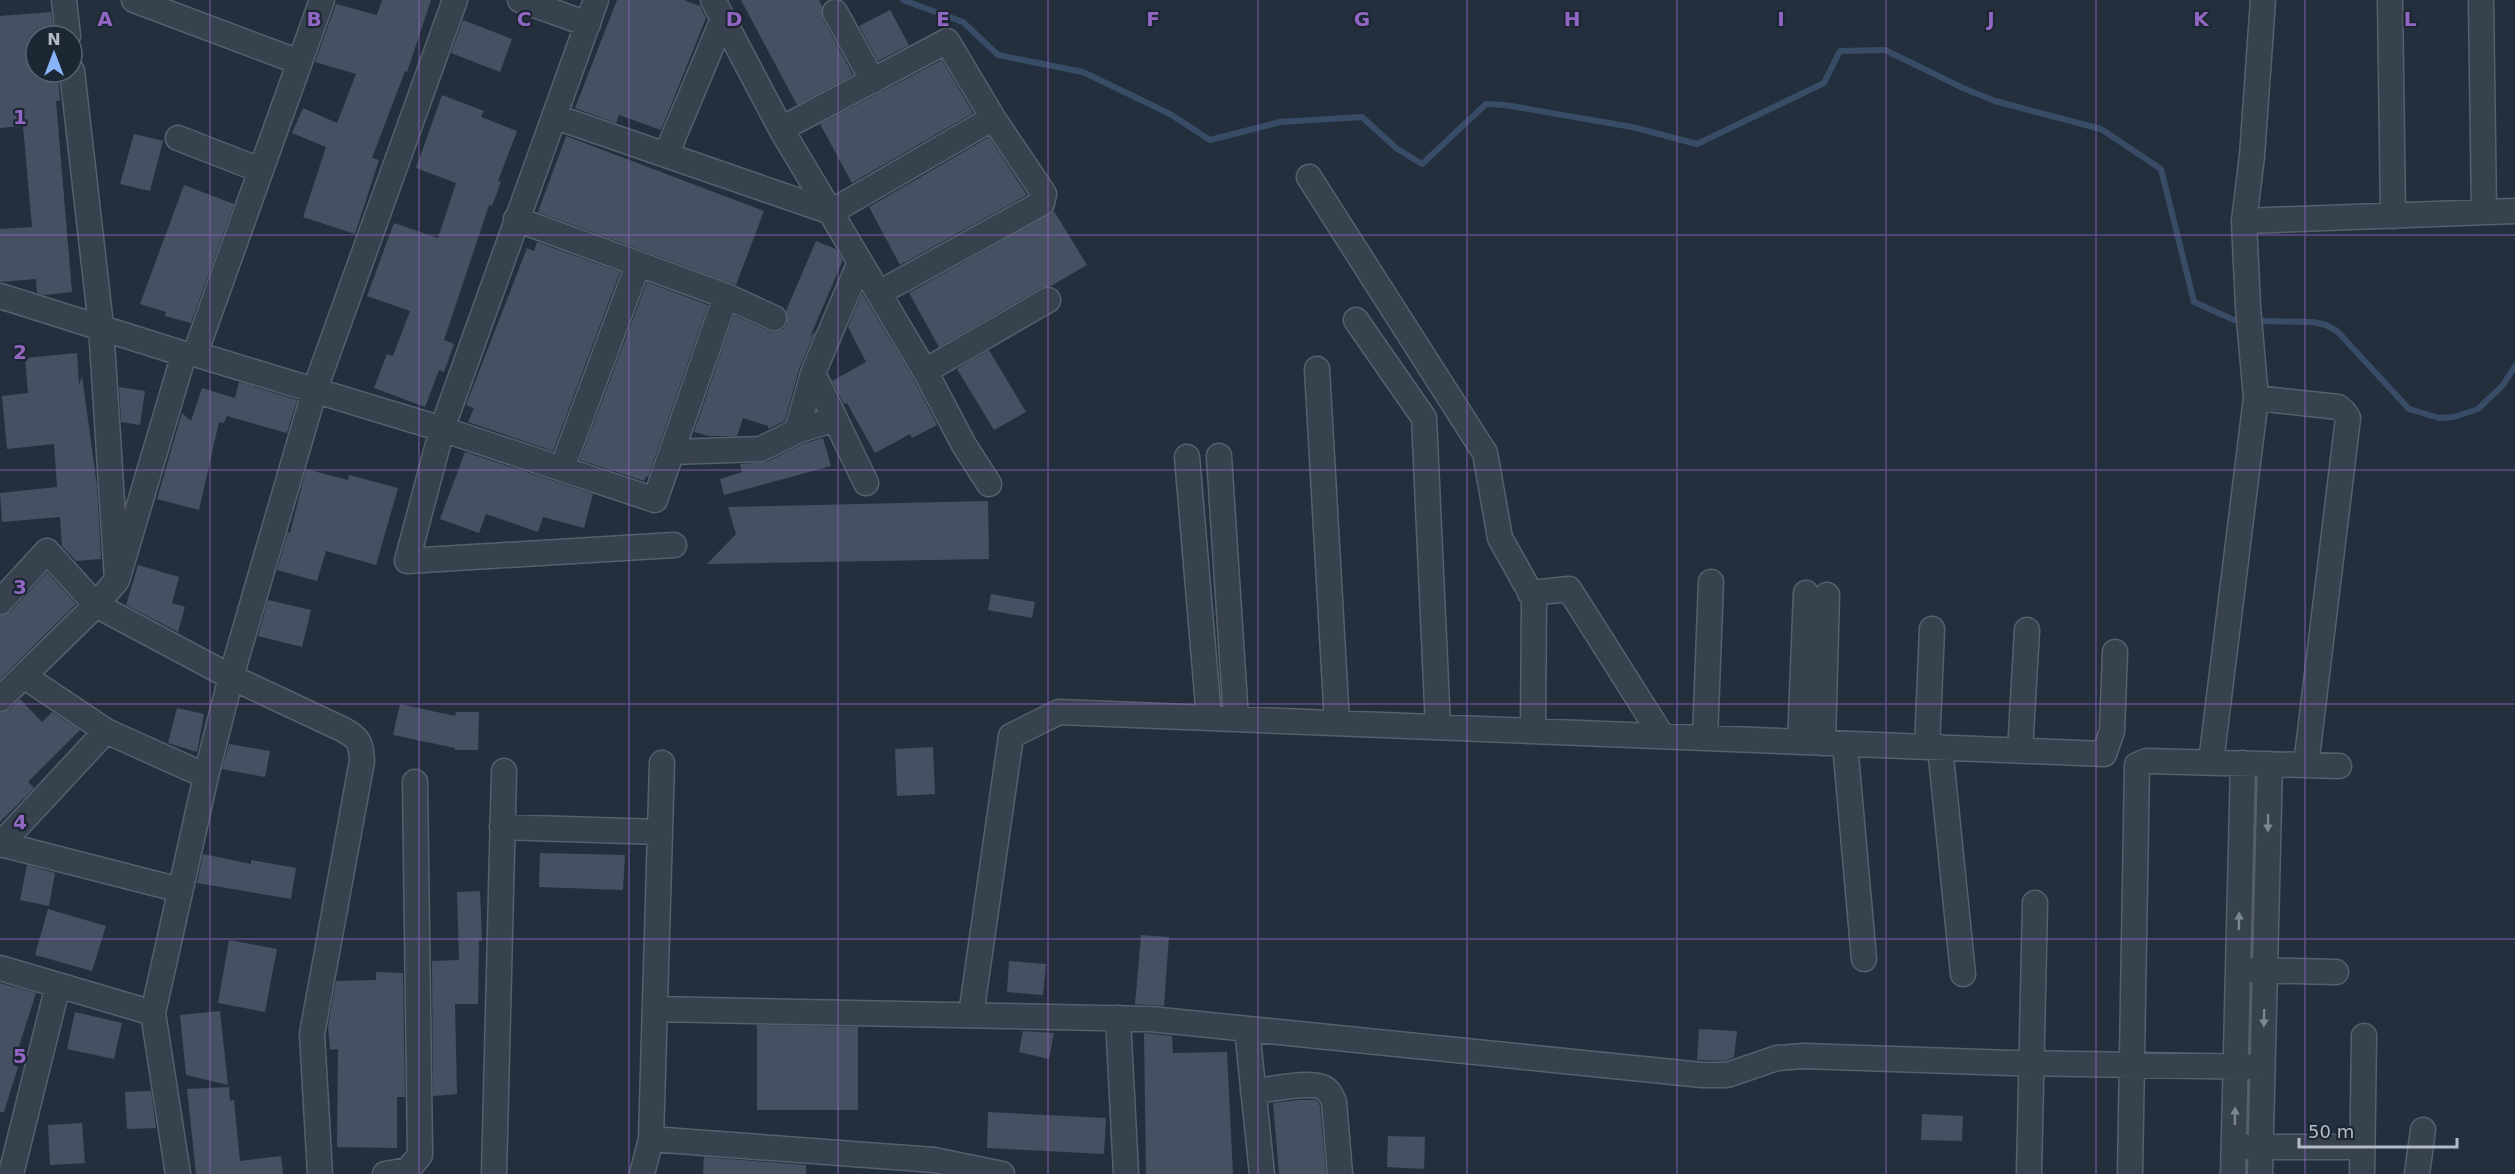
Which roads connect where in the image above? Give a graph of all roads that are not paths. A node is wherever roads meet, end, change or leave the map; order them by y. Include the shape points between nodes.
1 (64, 0) edge
2 (134, 0) edge
3 (322, 0) edge
4 (455, 0) edge
5 (520, 0) edge
6 (596, 0) edge
7 (2263, 0) edge
8 (2390, 0) edge
9 (2481, 0) edge
10 (718, 9) edge
11 (835, 12) dead end
12 (67, 24) edge
13 (588, 24) junction
14 (299, 62) junction
15 (873, 81) junction
16 (73, 84) edge
17 (556, 117) junction
18 (993, 118) junction
19 (781, 129) junction
20 (178, 138) dead end
21 (666, 155) junction
22 (260, 170) junction
23 (1310, 177) dead end
24 (2515, 211) edge
25 (831, 212) junction
26 (2484, 212) junction
27 (2393, 216) junction
28 (516, 219) junction
29 (2244, 221) junction
30 (860, 261) junction
31 (638, 265) junction
32 (879, 293) junction
33 (0, 296) edge
34 (726, 296) junction
35 (1048, 300) dead end
36 (774, 318) dead end
37 (1356, 320) dead end
38 (101, 326) junction
39 (189, 354) junction
40 (1317, 369) dead end
41 (925, 371) junction
42 (813, 373) junction
43 (315, 389) junction
44 (2256, 398) junction
45 (835, 419) junction
46 (442, 429) junction
47 (797, 431) junction
48 (672, 452) junction
49 (1219, 456) dead end
50 (1187, 457) dead end
51 (562, 468) junction
52 (866, 483) dead end
53 (989, 484) dead end
54 (674, 545) dead end
55 (117, 580) junction
56 (1711, 582) dead end
57 (1530, 592) junction
58 (1816, 594) dead end
59 (0, 602) edge
60 (96, 605) junction
61 (1932, 629) dead end
62 (2027, 630) dead end
63 (2115, 652) dead end
64 (24, 676) junction
65 (231, 677) junction
66 (0, 699) edge
67 (1209, 718) junction
68 (1236, 719) junction
69 (1337, 723) junction
70 (1438, 727) junction
71 (106, 731) junction
72 (1533, 731) junction
73 (1662, 736) junction
74 (1705, 738) junction
75 (1823, 743) junction
76 (1934, 747) junction
77 (2020, 751) junction
78 (2211, 762) junction
79 (662, 763) dead end
80 (2243, 763) junction
81 (2270, 764) junction
82 (2307, 765) junction
83 (2339, 766) dead end
84 (504, 771) dead end
85 (206, 776) junction
86 (415, 782) dead end
87 (502, 827) junction
88 (660, 832) junction
89 (0, 845) edge
90 (180, 890) junction
91 (2035, 903) dead end
92 (1864, 959) dead end
93 (0, 968) edge
94 (2238, 969) junction
95 (2265, 970) junction
96 (2336, 972) dead end
97 (1963, 974) dead end
98 (58, 985) junction
99 (656, 1010) junction
100 (153, 1013) junction
101 (971, 1015) junction
102 (1118, 1018) junction
103 (1247, 1029) junction
104 (2364, 1036) dead end
105 (2031, 1064) junction
106 (2130, 1065) junction
107 (2236, 1066) junction
108 (2263, 1067) junction
109 (1254, 1091) junction
110 (2423, 1130) dead end
111 (651, 1139) junction
112 (2234, 1147) junction
113 (2362, 1147) junction
114 (2261, 1148) junction
115 (11, 1174) edge
116 (178, 1174) edge
117 (320, 1174) edge
118 (385, 1174) edge
119 (494, 1174) edge
120 (642, 1174) edge
121 (1002, 1174) edge
122 (1126, 1174) edge
123 (1262, 1174) edge
124 (1340, 1174) edge
125 (2029, 1174) edge
126 (2130, 1174) edge
127 (2233, 1174) edge
128 (2260, 1174) edge
129 (2362, 1174) edge
130 (2417, 1174) edge

1 - 12 street
2 - 14 street
3 - 14 street
4 - 43 street
5 - 13 street
6 - 13 street
7 - 29 street
8 - 27 street
9 - 26 street
10 - 19 street
10 - 21 street
11 - 15 street
13 - 17 street
14 - 22 street
15 - 18 street via 947,41
15 - 19 street
16 - 38 street
17 - 21 street
17 - 28 street
18 - 25 street
18 - 32 street via 1044,194 1042,203
19 - 25 street
20 - 22 street
21 - 25 street
22 - 39 street
23 - 57 street via 1485,453 1500,538
24 - 26 street
25 - 30 street
26 - 27 street
27 - 29 street
28 - 31 street
28 - 46 street
29 - 44 street
30 - 32 street
30 - 42 street
31 - 34 street
31 - 51 street
32 - 41 street
33 - 38 street
34 - 36 street
34 - 48 street
35 - 41 street
37 - 70 street via 1424,418
38 - 39 street
38 - 55 street
39 - 43 street
39 - 55 street
40 - 69 street
41 - 53 street
42 - 45 street
42 - 47 street
43 - 46 street
43 - 65 street
44 - 78 street
44 - 82 street via 2338,407 2348,418
45 - 47 street
45 - 52 street
46 - 51 street
46 - 54 street via 407,561
47 - 48 street via 761,449
48 - 51 street via 655,500
49 - 68 street
50 - 67 street
55 - 60 street
56 - 74 street
57 - 72 street via 1534,600
57 - 73 street via 1569,589
58 - 75 street
59 - 60 street via 47,551
60 - 64 street
60 - 65 street
61 - 76 street
62 - 77 street
63 - 77 street via 2112,731 2104,754
64 - 66 street
64 - 71 street
65 - 85 street
65 - 117 street via 342,729 361,745 362,761 312,1034
67 - 68 street
67 - 101 street via 1059,712 1011,736
68 - 69 street
69 - 70 street
70 - 72 street
71 - 85 street
71 - 89 street
72 - 73 street
73 - 74 street
74 - 75 street
75 - 76 street
75 - 92 street
76 - 77 street
76 - 97 street
78 - 80 street
78 - 106 street via 2147,761 2137,765
79 - 88 street
80 - 81 street
94 -> 80 street
81 - 82 street
81 -> 95 street
82 - 83 street
84 - 87 street
85 - 90 street
86 - 118 street via 420,1155 408,1170
87 - 88 street
87 - 119 street
88 - 99 street
89 - 90 street
90 - 100 street
91 - 105 street
93 - 98 street
94 - 95 street
94 - 107 street
95 - 96 street
95 -> 108 street
98 - 100 street
98 - 115 street
99 - 101 street
99 - 111 street
100 - 116 street
101 - 102 street
102 - 103 street
102 - 122 street
103 - 105 street via 1701,1075 1727,1075 1777,1058 1804,1056
103 - 109 street
104 - 113 street
105 - 106 street
105 - 125 street
106 - 107 street
106 - 126 street
107 - 108 street
112 -> 107 street
108 - 114 street
109 - 123 street
109 - 124 street via 1312,1085 1331,1093
110 - 130 street
111 - 120 street
111 - 121 street via 934,1160
112 - 114 street
112 - 127 street
113 - 114 street
113 - 129 street
114 - 128 street

